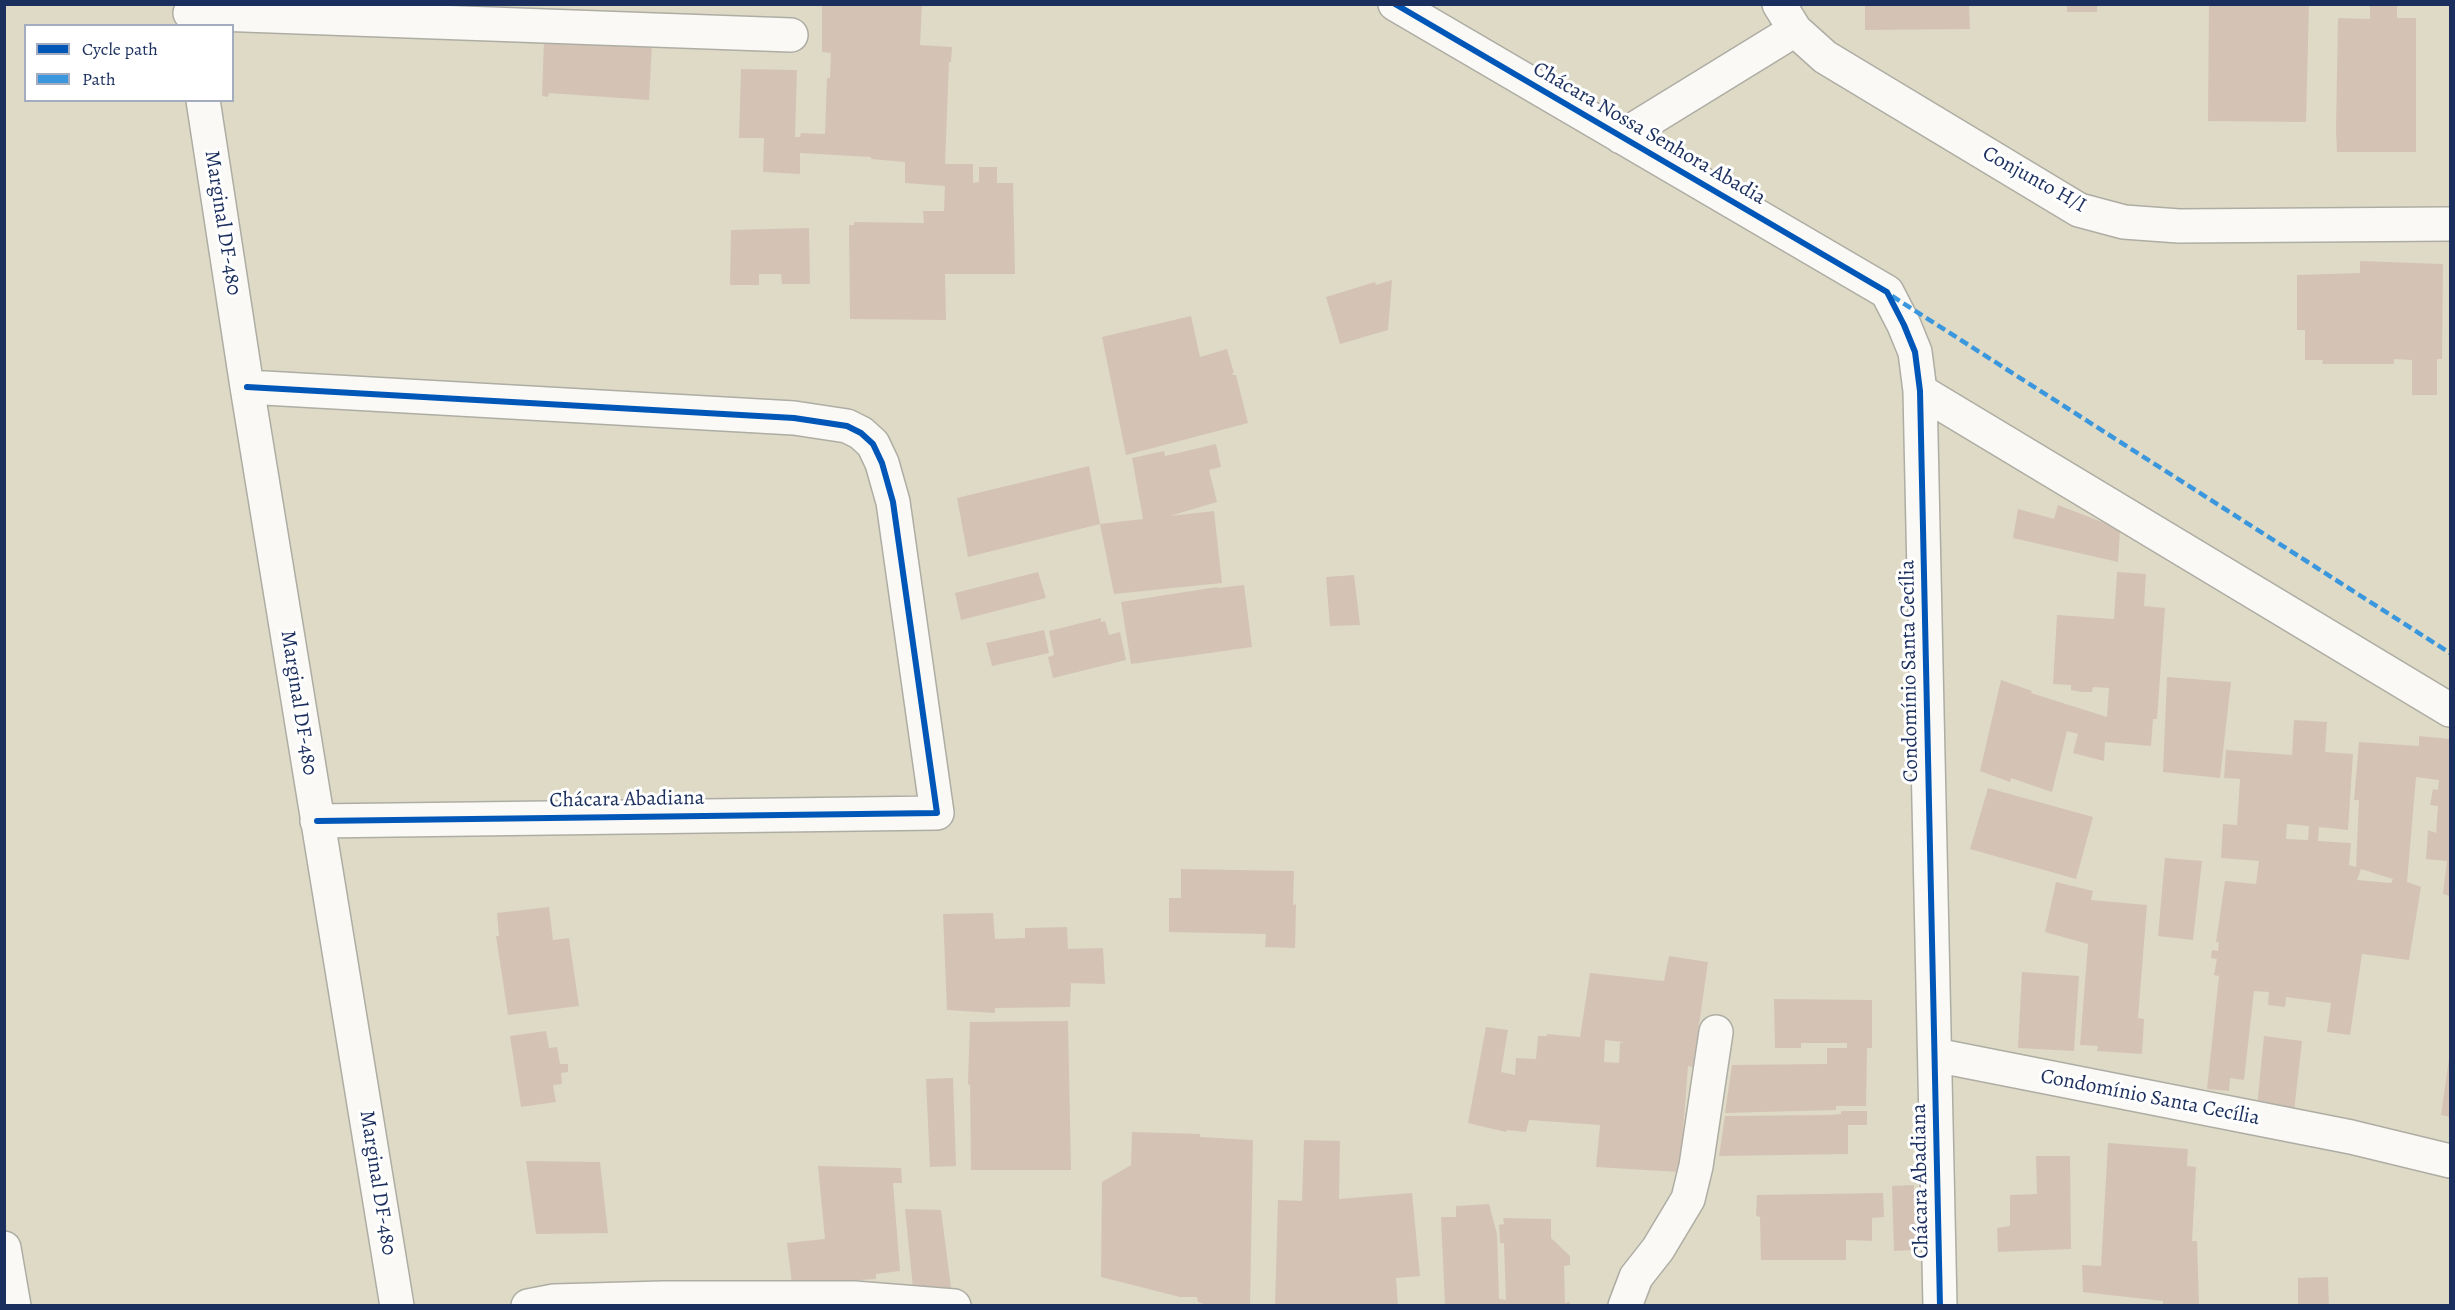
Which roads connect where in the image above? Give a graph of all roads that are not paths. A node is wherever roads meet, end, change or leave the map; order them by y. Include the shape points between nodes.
1 (1395, 4) edge
2 (190, 14) edge
3 (1787, 17) edge
4 (791, 35) dead end
5 (203, 102) edge
6 (1621, 136) junction
7 (2451, 224) edge
8 (1887, 292) joint
9 (247, 387) junction
10 (1920, 391) junction
11 (2451, 710) edge
12 (317, 821) junction
13 (1716, 1032) dead end
14 (1935, 1055) junction
15 (2451, 1161) edge
16 (4, 1248) edge
17 (14, 1305) edge
18 (397, 1305) edge
19 (528, 1305) edge
20 (954, 1305) edge
21 (1625, 1305) edge
22 (1940, 1305) edge

1 - 6 street, Chácara Nossa Senhora Abadia
2 - 4 street
3 - 6 street
3 - 7 street, Conjunto H/I via 1825,57 2079,210 2124,222 2179,226
5 - 9 street, Marginal DF-480
6 - 8 street, Chácara Nossa Senhora Abadia
8 - 10 street, Condomínio Santa Cecília via 1916,352
9 - 12 street, Marginal DF-480
9 - 12 street, Chácara Abadiana via 794,418 847,426 861,433 873,444 882,463 893,502 937,813
10 - 11 street
10 - 14 street, Condomínio Santa Cecília
12 - 18 street, Marginal DF-480
13 - 21 street via 1688,1199 1636,1278
14 - 15 street, Condomínio Santa Cecília via 2351,1137
14 - 22 street, Chácara Abadiana
16 - 17 street
19 - 20 street via 687,1298 854,1298

